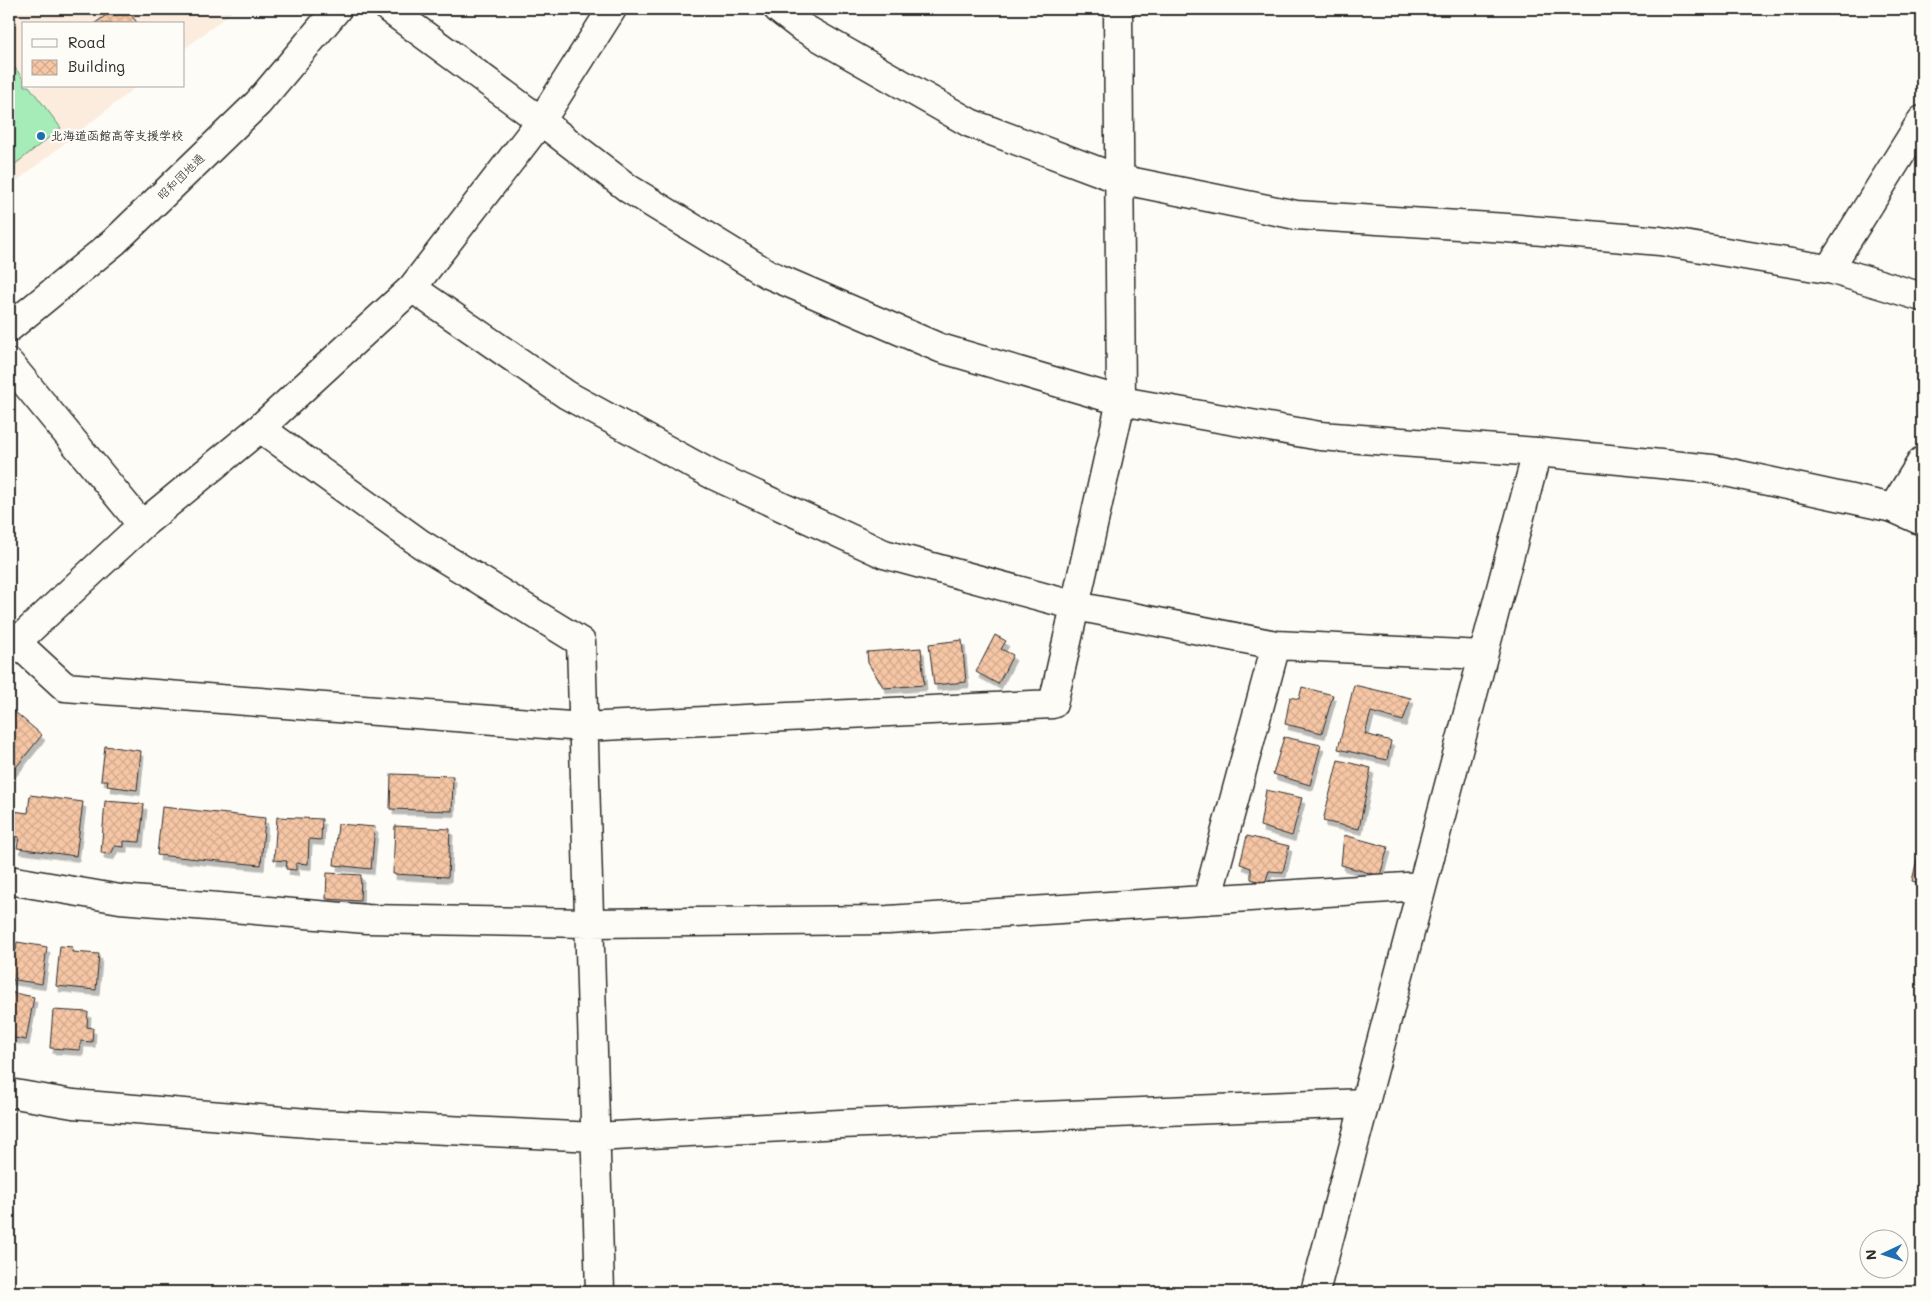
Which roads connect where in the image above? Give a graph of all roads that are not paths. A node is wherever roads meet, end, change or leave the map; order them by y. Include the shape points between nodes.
1 (337, 9) edge
2 (389, 9) edge
3 (612, 9) edge
4 (778, 9) edge
5 (1118, 9) edge
6 (1922, 120) edge
7 (541, 121) junction
8 (1119, 179) junction
9 (1829, 269) junction
10 (412, 288) junction
11 (1922, 297) edge
12 (9, 328) edge
13 (9, 363) edge
14 (1121, 401) junction
15 (260, 428) junction
16 (1537, 452) junction
17 (1922, 461) edge
18 (1893, 508) junction
19 (1922, 521) edge
20 (142, 525) junction
21 (1076, 606) junction
22 (12, 645) edge
23 (1276, 645) junction
24 (1484, 655) junction
25 (583, 727) junction
26 (9, 880) edge
27 (1422, 886) junction
28 (1207, 900) junction
29 (589, 923) junction
30 (9, 1093) edge
31 (1365, 1103) junction
32 (595, 1137) junction
33 (600, 1292) edge
34 (1315, 1292) edge

1 - 12 street, 昭和団地通 via 251,110 114,242
2 - 7 street
3 - 7 street
4 - 8 street via 800,26 970,123
5 - 8 street
6 - 9 street
7 - 10 street
7 - 14 street via 629,189 768,274 940,348
8 - 9 street via 1296,215 1660,241
8 - 14 street
9 - 11 street
10 - 15 street
10 - 21 street via 567,395 711,474 884,554
13 - 20 street
14 - 16 street via 1320,436
14 - 21 street
15 - 20 street
15 - 25 street via 421,544 581,642
16 - 18 street via 1712,469
16 - 24 street
17 - 18 street
18 - 19 street
20 - 22 street
21 - 23 street
21 - 25 street via 1053,704
22 - 25 street via 64,686
23 - 24 street
23 - 28 street
24 - 27 street
25 - 29 street
26 - 29 street via 120,900 368,919
27 - 28 street
27 - 31 street
28 - 29 street via 888,920
29 - 32 street
30 - 32 street via 73,1104 320,1124
31 - 32 street
31 - 34 street
32 - 33 street

